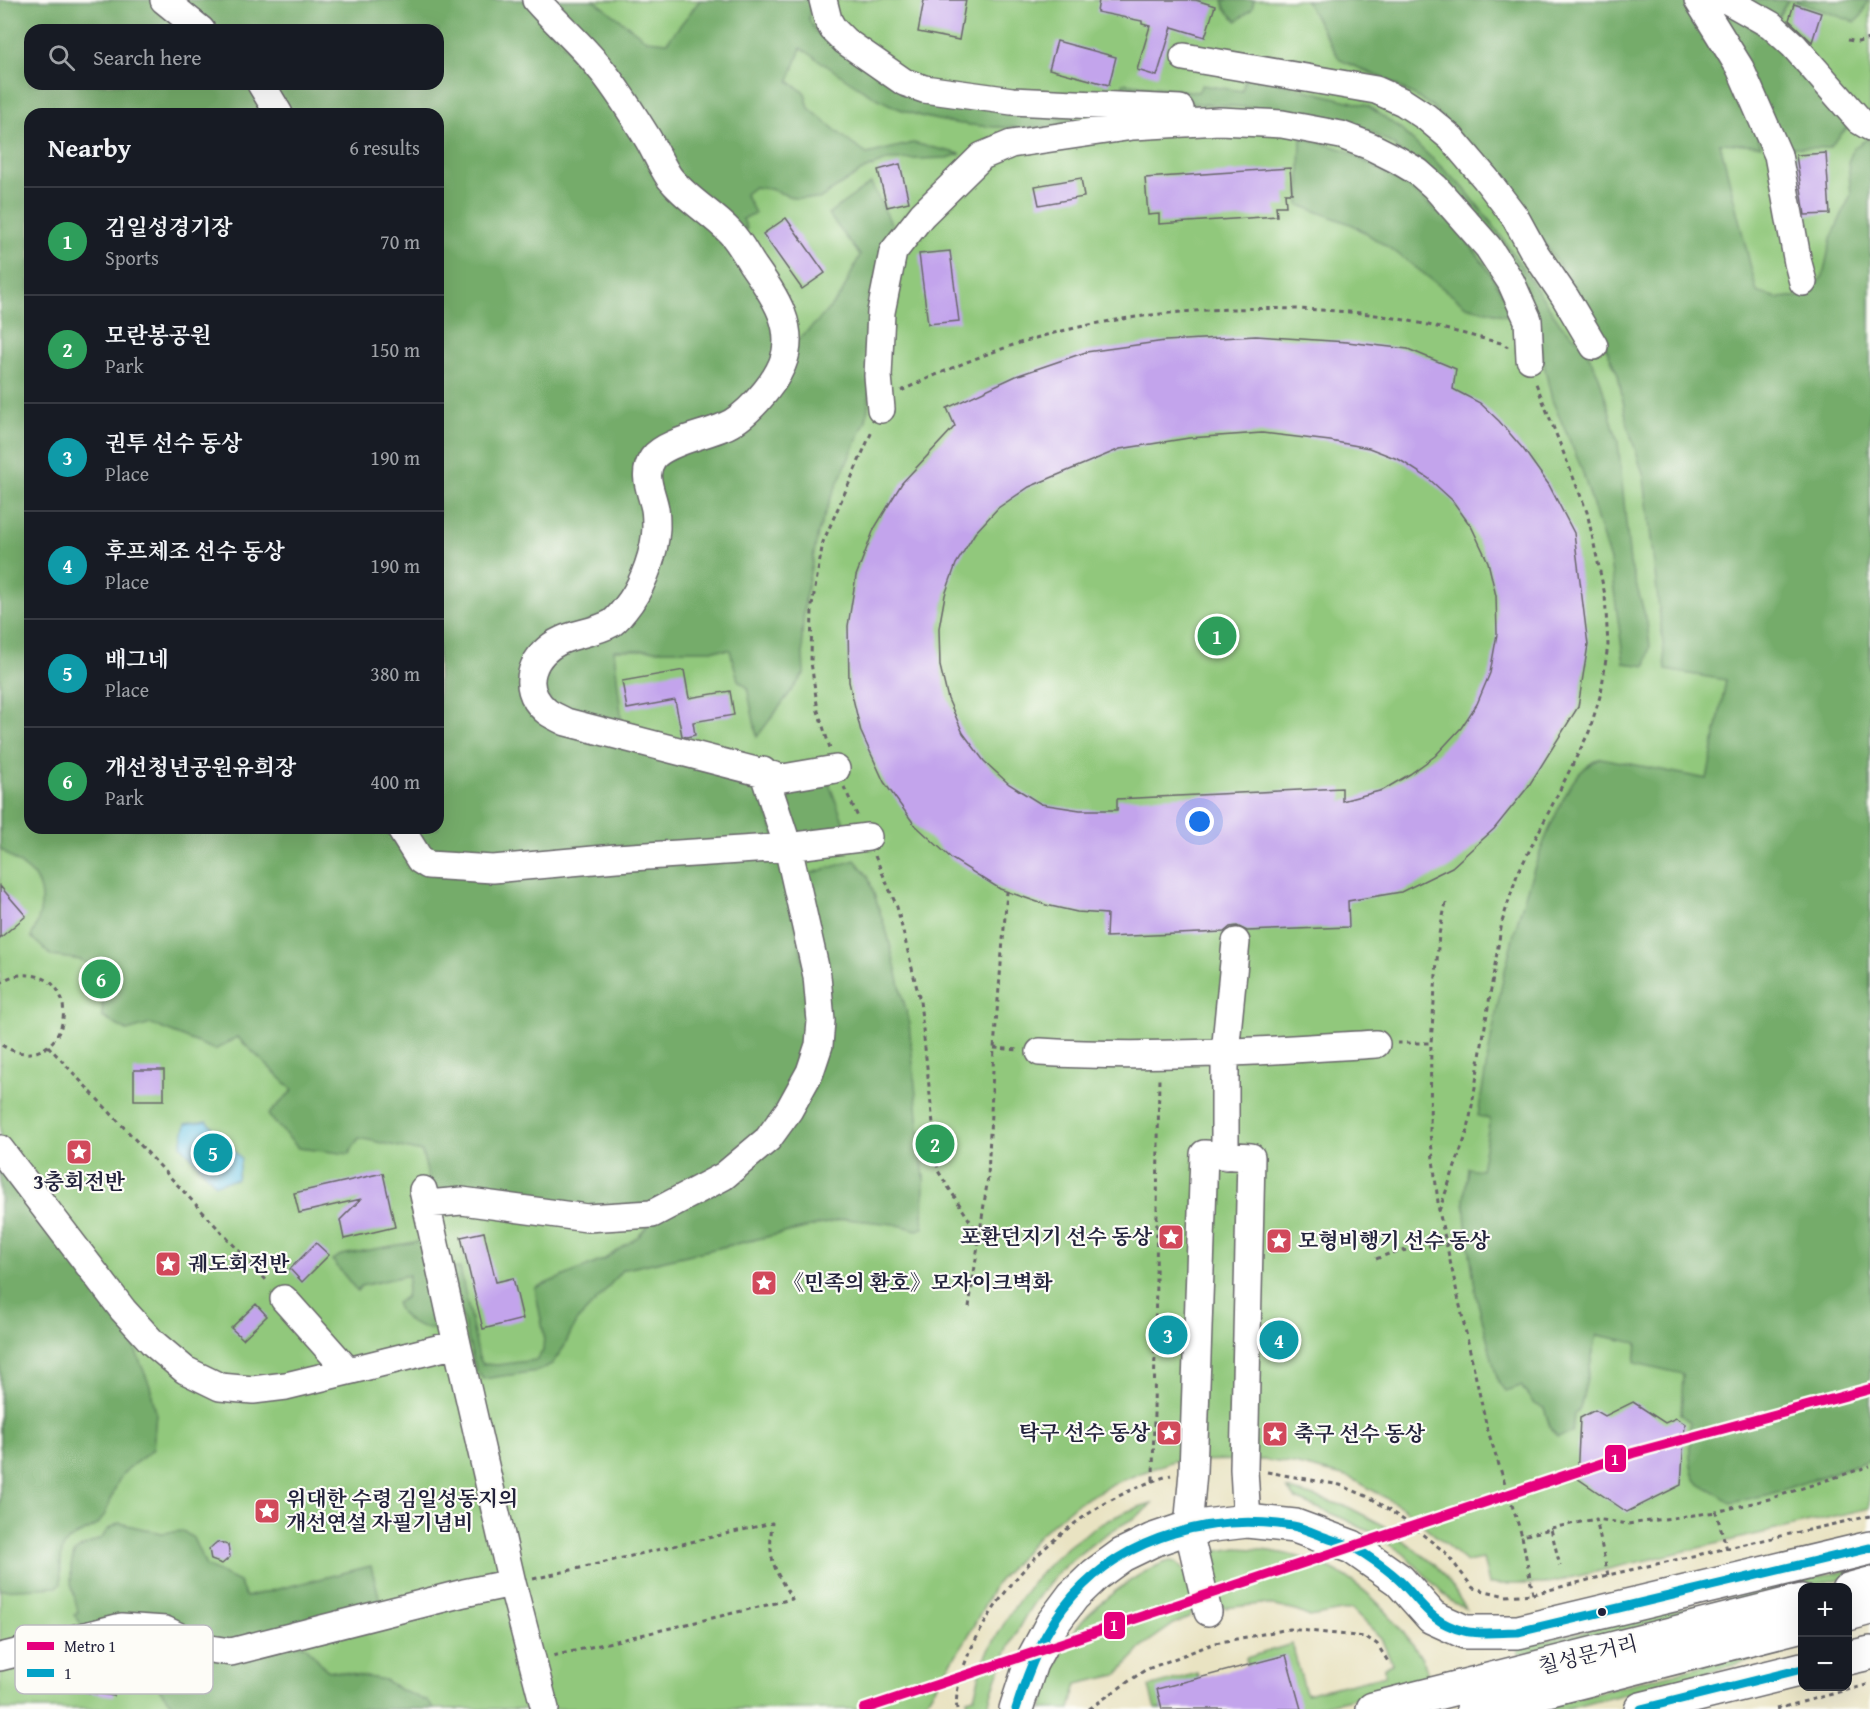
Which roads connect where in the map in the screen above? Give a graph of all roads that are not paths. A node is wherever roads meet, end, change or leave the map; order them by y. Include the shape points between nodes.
1 (164, 0) edge
2 (536, 0) edge
3 (823, 0) edge
4 (1698, 0) edge
5 (1727, 0) edge
6 (194, 24) edge
7 (1184, 57) dead end
8 (265, 90) edge
9 (275, 108) edge
10 (1219, 121) junction
11 (1870, 128) edge
12 (1803, 282) dead end
13 (1594, 346) dead end
14 (1530, 359) road end
15 (891, 400) road end
16 (836, 769) road end
17 (763, 771) junction
18 (404, 834) edge
19 (868, 837) road end
20 (788, 847) junction
21 (1236, 942) dead end
22 (1376, 1044) dead end
23 (1040, 1052) dead end
24 (1225, 1053) junction
25 (0, 1149) edge
26 (1225, 1156) junction
27 (284, 1299) road end
28 (457, 1344) junction
29 (348, 1371) junction
30 (1247, 1521) junction
31 (1188, 1528) junction
32 (1870, 1548) edge
33 (513, 1583) junction
34 (1870, 1584) edge
35 (1852, 1589) edge
36 (1798, 1602) edge
37 (1870, 1608) edge
38 (1208, 1612) dead end
39 (1852, 1613) edge
40 (1798, 1626) edge
41 (213, 1649) edge
42 (1870, 1653) edge
43 (1852, 1657) edge
44 (1798, 1670) edge
45 (544, 1709) edge
46 (1016, 1709) edge
47 (1373, 1709) edge
48 (1473, 1709) edge
49 (1641, 1709) edge

1 - 6 lane
2 - 17 lane via 599,66 669,176 731,233 775,297 785,321 788,345 767,389 741,417 653,457 648,486 655,508 656,531 639,587 615,621 543,652 533,666 534,694 544,710 566,722
3 - 10 lane via 833,29 904,82 1012,101 1178,108
4 - 12 lane via 1740,68 1778,155
5 - 11 lane via 1771,26 1794,46 1860,122
7 - 13 lane via 1376,90 1426,117 1451,138 1508,207
8 - 9 lane
10 - 14 lane via 1282,124 1341,135 1418,172 1488,247 1511,282 1528,320
10 - 15 lane via 1132,126 1062,136 1011,144 982,156 922,215 893,252 881,312 878,376
16 - 17 lane via 783,777
17 - 20 lane
18 - 20 lane via 420,860 428,865 493,868
19 - 20 lane
20 - 28 lane via 817,976 821,1021 819,1045 810,1072 789,1110 768,1139 724,1176 652,1214 587,1218 425,1197
21 - 24 lane
22 - 24 lane
23 - 24 lane
24 - 26 lane
25 - 29 lane via 123,1310 185,1370 220,1387 254,1390
26 - 30 lane via 1251,1157 1244,1469
26 - 31 lane via 1204,1154
27 - 29 lane
28 - 29 lane
28 - 33 lane
30 - 31 main road, 칠성문거리
30 - 32 main road, 칠성문거리 via 1295,1526 1352,1547 1399,1580 1432,1617 1465,1632 1518,1632
31 - 38 lane
31 - 46 main road, 칠성문거리 via 1122,1556 1074,1596 1052,1624 1031,1663
33 - 41 lane via 231,1652
33 - 45 lane
34 - 35 main road
36 - 47 main road, 칠성문거리
37 - 39 main road
40 - 48 main road, 칠성문거리
42 - 43 main road
44 - 49 main road

